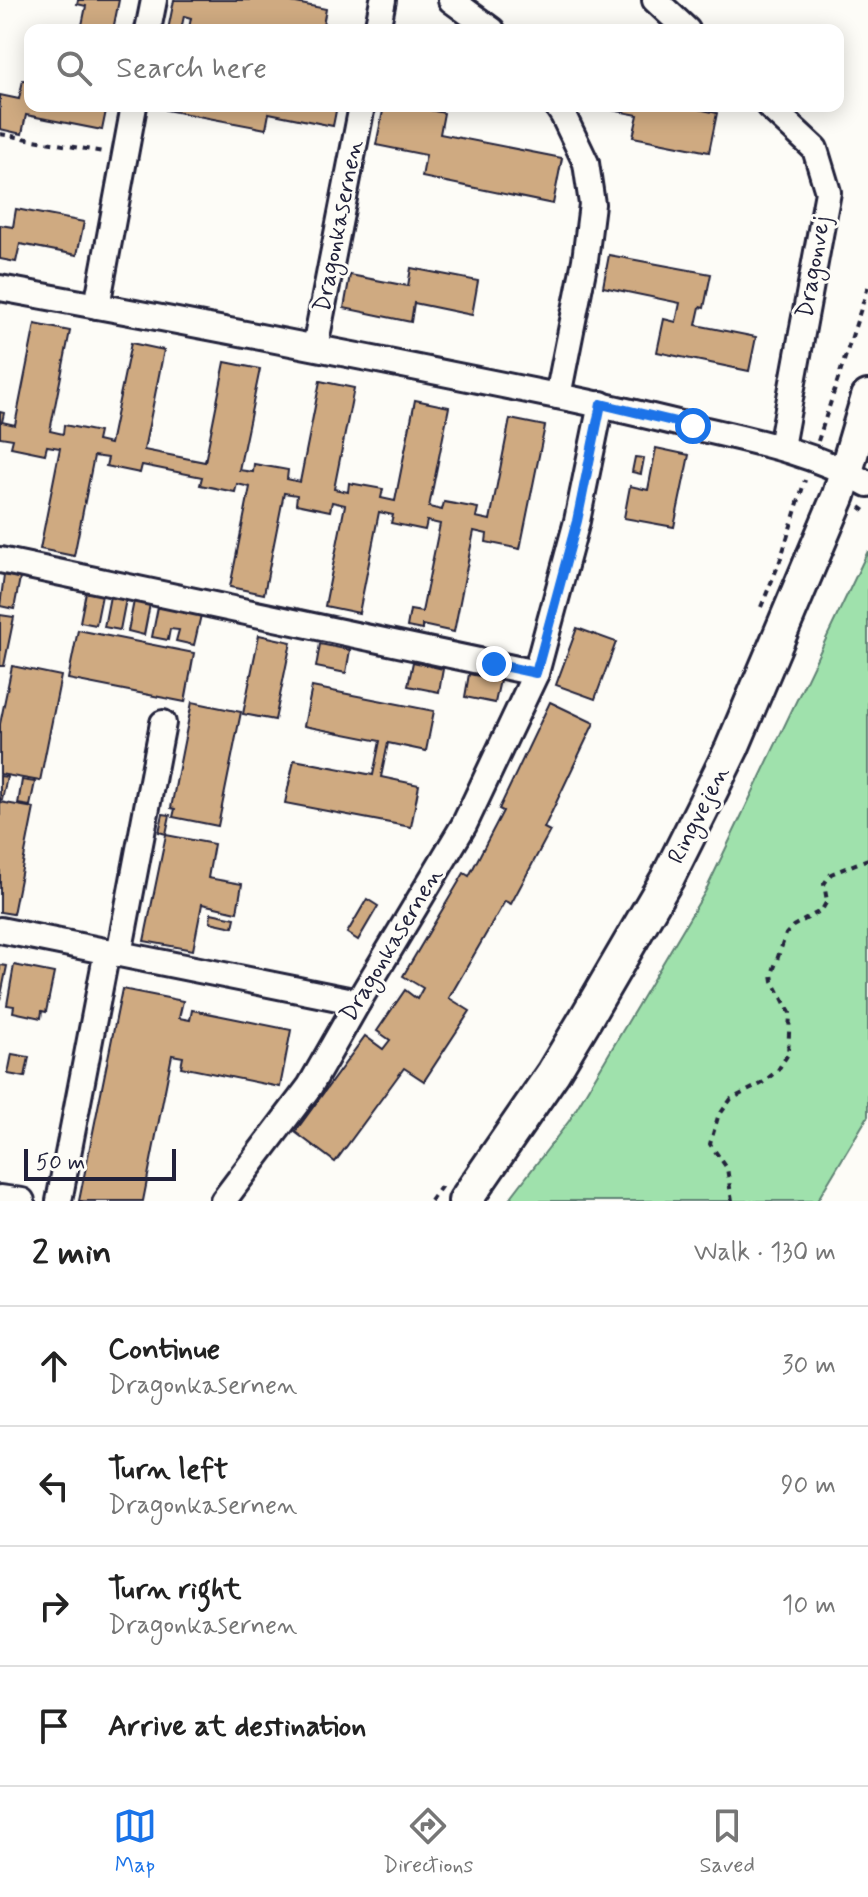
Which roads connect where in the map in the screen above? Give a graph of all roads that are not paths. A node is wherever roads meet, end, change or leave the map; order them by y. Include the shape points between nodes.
1 (154, 0) edge
2 (383, 0) edge
3 (451, 0) edge
4 (655, 0) edge
5 (149, 24) edge
6 (378, 24) edge
7 (484, 24) edge
8 (681, 24) edge
9 (133, 112) edge
10 (361, 112) edge
11 (561, 112) edge
12 (775, 112) edge
13 (0, 288) edge
14 (97, 306) junction
15 (315, 347) junction
16 (558, 396) junction
17 (868, 397) edge
18 (601, 404) junction
19 (781, 447) junction
20 (857, 478) edge
21 (0, 560) edge
22 (536, 673) junction
23 (163, 723) dead end
24 (0, 930) edge
25 (113, 952) junction
26 (358, 1002) junction
27 (456, 1191) edge
28 (0, 1198) edge
29 (22, 1201) edge
30 (59, 1201) edge
31 (223, 1201) edge

1 - 5 street
2 - 6 street
3 - 7 street
4 - 8 street
9 - 14 street
10 - 15 street, Dragonkasernen
11 - 16 street via 586,163 592,204
12 - 19 street, Dragonvej via 815,149 828,192
13 - 14 street, Dragonkasernen
14 - 15 street, Dragonkasernen
15 - 16 street, Dragonkasernen
16 - 18 street, Dragonkasernen
17 - 20 main road, Ringvejen
18 - 19 street, Dragonkasernen
18 - 22 street, Dragonkasernen via 577,521
19 - 20 street, Dragonkasernen
20 - 27 main road, Ringvejen via 839,495 732,748 667,879 553,1073
21 - 22 street
22 - 26 street, Dragonkasernen via 464,825
23 - 25 street
24 - 25 street
25 - 26 street
25 - 30 street
26 - 31 street, Dragonkasernen via 310,1086
28 - 29 street

